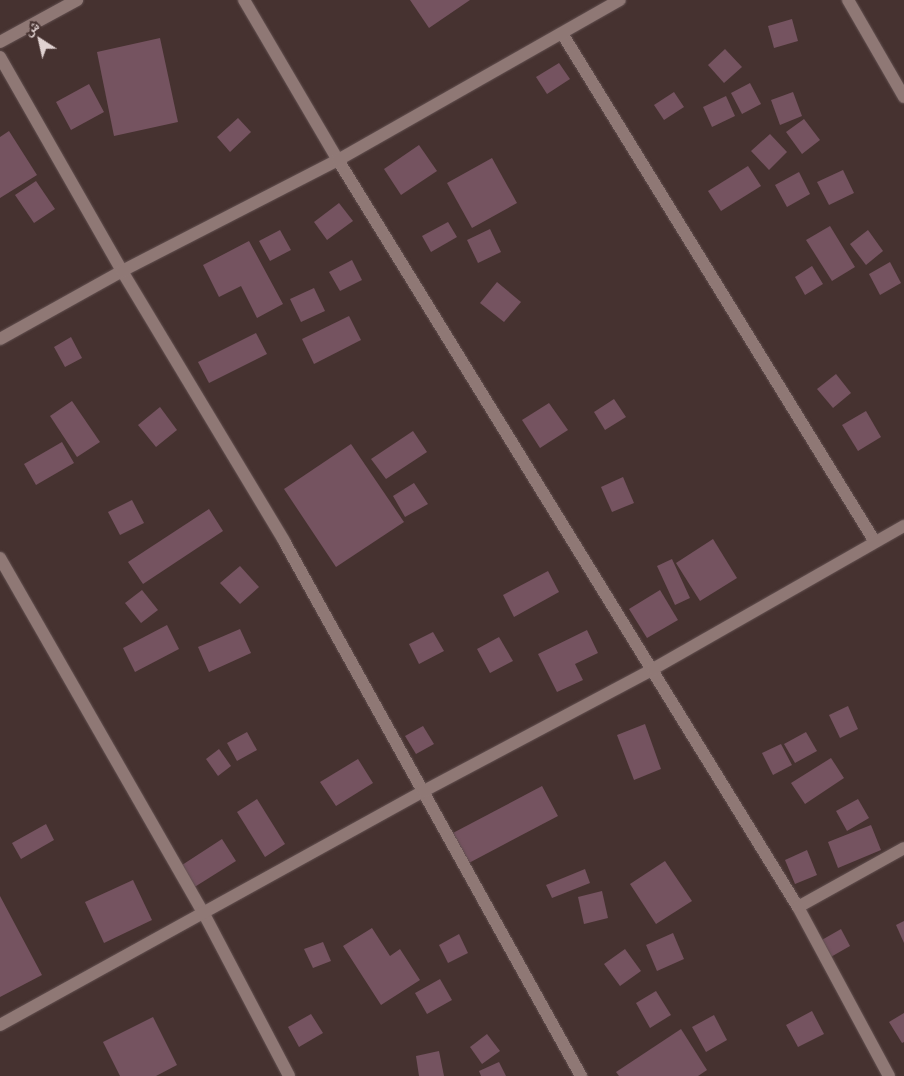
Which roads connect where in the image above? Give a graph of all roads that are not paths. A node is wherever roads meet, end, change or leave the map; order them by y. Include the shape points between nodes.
1 (77, 0) edge
2 (244, 0) edge
3 (620, 0) edge
4 (848, 0) edge
5 (563, 35) junction
6 (0, 42) edge
7 (0, 57) edge
8 (904, 97) edge
9 (338, 160) junction
10 (122, 271) junction
11 (0, 339) edge
12 (904, 526) edge
13 (875, 542) junction
14 (0, 558) edge
15 (654, 669) junction
16 (424, 791) junction
17 (904, 848) edge
18 (798, 907) junction
19 (203, 912) junction
20 (0, 1025) edge
21 (290, 1076) edge
22 (581, 1076) edge
23 (890, 1076) edge

1 - 6 street
2 - 9 street
3 - 5 street
4 - 8 street
5 - 9 street
5 - 13 street
7 - 10 street
9 - 10 street
9 - 15 street
10 - 11 street
10 - 16 street via 284,541
12 - 13 street
13 - 15 street
14 - 19 street
15 - 16 street
15 - 18 street
16 - 19 street
16 - 22 street
17 - 18 street
18 - 23 street
19 - 20 street
19 - 21 street

